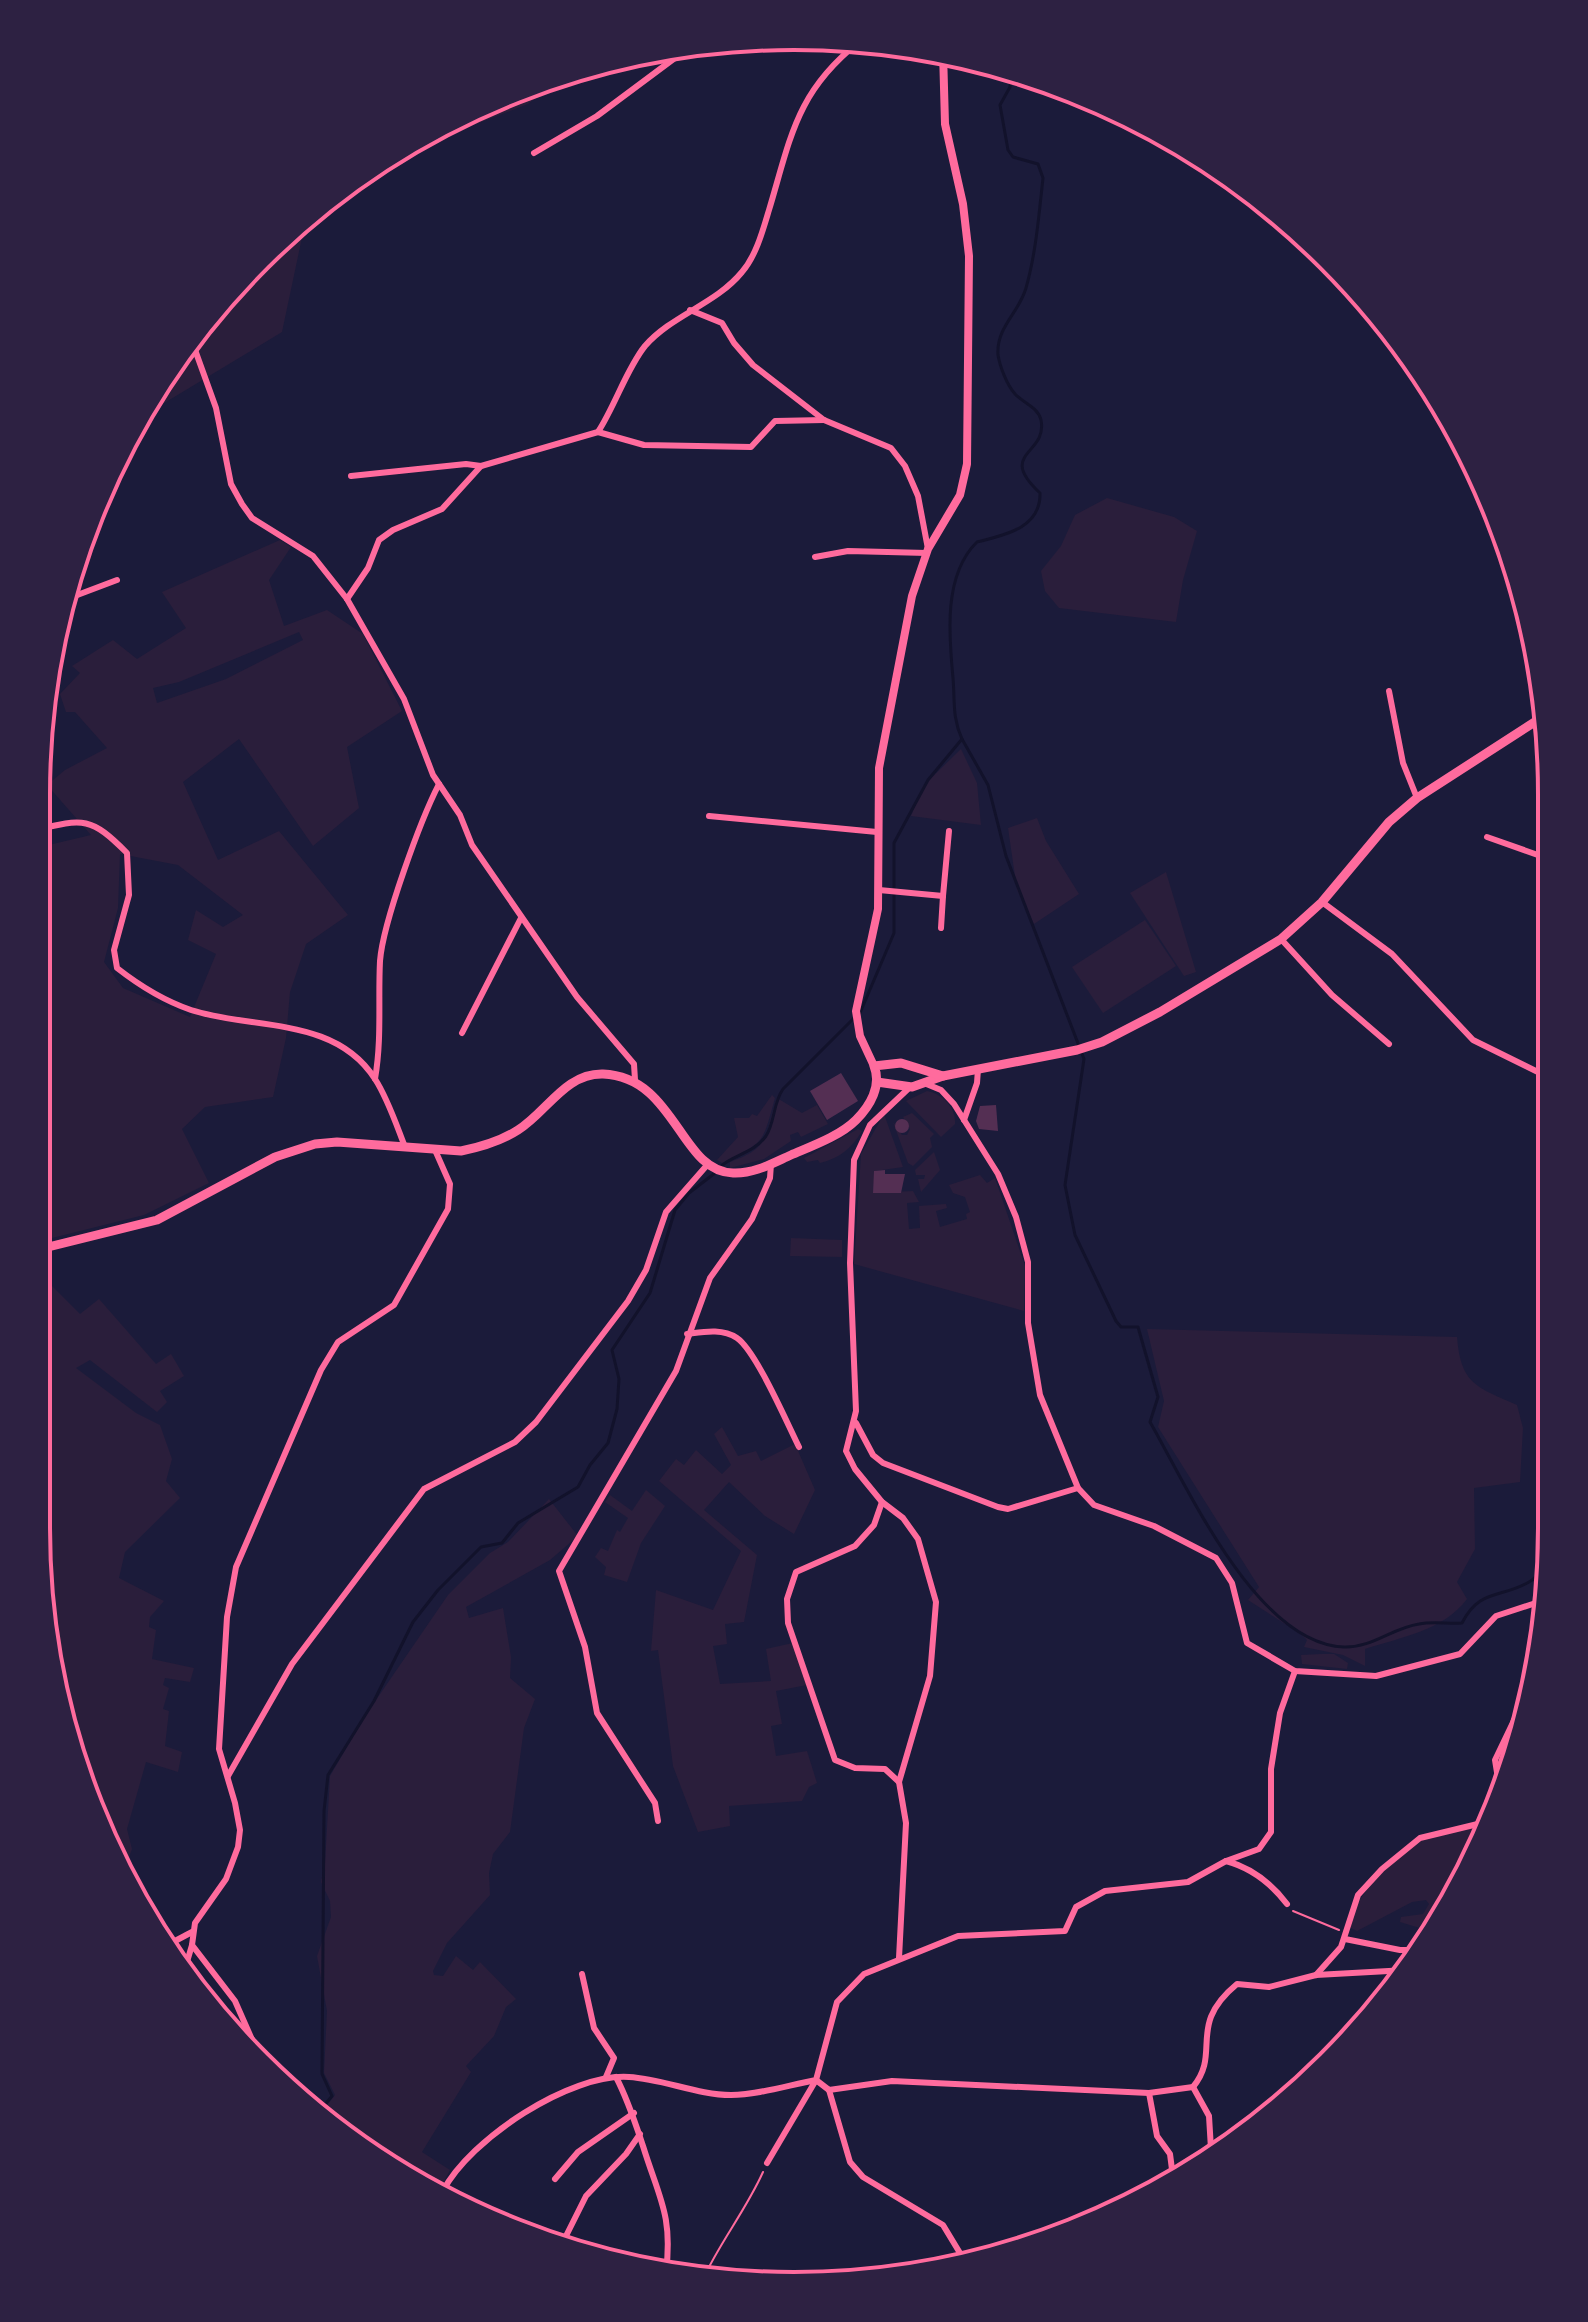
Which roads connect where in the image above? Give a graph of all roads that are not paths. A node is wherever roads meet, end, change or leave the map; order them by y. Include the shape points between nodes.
1 (846, 52) edge
2 (672, 60) edge
3 (943, 65) edge
4 (534, 153) dead end
5 (690, 310) junction
6 (196, 352) edge
7 (824, 420) junction
8 (598, 432) junction
9 (481, 466) junction
10 (351, 476) dead end
11 (927, 551) junction
12 (815, 557) dead end
13 (117, 580) dead end
14 (77, 595) edge
15 (347, 599) junction
16 (1389, 691) dead end
17 (1534, 722) edge
18 (439, 784) junction
19 (1417, 798) junction
20 (709, 816) dead end
21 (50, 827) edge
22 (949, 831) dead end
23 (877, 832) junction
24 (1487, 837) dead end
25 (1538, 855) edge
26 (883, 891) junction
27 (943, 896) junction
28 (1322, 902) junction
29 (521, 918) junction
30 (941, 928) dead end
31 (1281, 939) junction
32 (462, 1033) dead end
33 (1389, 1044) dead end
34 (874, 1066) junction
35 (917, 1067) junction
36 (978, 1069) junction
37 (1538, 1072) edge
38 (943, 1076) junction
39 (375, 1079) junction
40 (635, 1080) junction
41 (877, 1082) junction
42 (916, 1086) junction
43 (964, 1120) junction
44 (405, 1148) junction
45 (435, 1150) junction
46 (771, 1164) junction
47 (715, 1168) junction
48 (50, 1247) edge
49 (687, 1334) junction
50 (855, 1422) junction
51 (799, 1447) dead end
52 (1078, 1488) junction
53 (882, 1502) junction
54 (1534, 1604) edge
55 (1295, 1671) junction
56 (1512, 1725) edge
57 (1497, 1772) edge
58 (228, 1776) junction
59 (899, 1782) junction
60 (658, 1821) dead end
61 (1476, 1824) edge
62 (1226, 1861) junction
63 (1287, 1904) road end
64 (192, 1932) junction
65 (1345, 1936) junction
66 (175, 1941) edge
67 (192, 1945) junction
68 (1406, 1950) edge
69 (899, 1958) junction
70 (188, 1959) edge
71 (1391, 1971) edge
72 (582, 1974) dead end
73 (1316, 1975) junction
74 (250, 2035) edge
75 (606, 2077) junction
76 (616, 2077) junction
77 (816, 2080) junction
78 (1193, 2087) junction
79 (829, 2090) junction
80 (1149, 2093) junction
81 (634, 2113) junction
82 (640, 2134) junction
83 (1211, 2144) edge
84 (767, 2163) road end
85 (1172, 2168) edge
86 (555, 2179) dead end
87 (447, 2185) edge
88 (566, 2236) edge
89 (960, 2253) edge
90 (667, 2261) edge

1 - 5 street via 828,66 800,108 761,236 743,272
2 - 4 street via 597,116
3 - 11 street via 945,124 969,256 967,464 960,495
5 - 7 street via 722,323 753,365
5 - 8 street via 645,346
6 - 15 street via 216,408 231,484 242,504 252,518 313,556
7 - 8 street via 775,421 751,447 644,445
7 - 11 street via 891,448 918,496
8 - 9 street
9 - 10 street
9 - 15 street via 442,509 379,540
11 - 12 street via 848,551
11 - 23 street via 912,596 883,747
13 - 14 street
15 - 18 street via 404,699
16 - 19 street via 1403,763
17 - 19 main road
18 - 29 street
18 - 39 street via 380,958
19 - 28 main road via 1389,822
20 - 23 street
21 - 39 street via 92,823 127,853 129,895 114,950 117,968 149,993 192,1010 242,1023 287,1026 336,1043
22 - 27 street
23 - 26 street
24 - 25 street
26 - 27 street
26 - 34 street via 856,1011
27 - 30 street
28 - 31 main road
28 - 37 street via 1392,954 1473,1040
29 - 32 street
29 - 40 street via 577,997 634,1064
31 - 33 street via 1332,995
31 - 36 main road via 1160,1012 1081,1049
34 - 35 main road via 894,1062
34 - 41 main road
35 - 38 main road
35 - 42 main road
36 - 38 main road
36 - 43 street
38 - 42 main road
39 - 44 street
40 - 45 main road via 600,1074 580,1078 519,1130 480,1148
40 - 47 main road via 661,1102
41 - 42 main road
41 - 46 main road via 870,1103 853,1123
42 - 43 street via 946,1095
42 - 50 street via 870,1125 854,1160 850,1272
43 - 52 street via 998,1174 1016,1217 1028,1262 1028,1323 1040,1395
44 - 45 main road
44 - 48 main road via 315,1144 275,1157 157,1220
45 - 58 street via 450,1184 448,1209 394,1305 338,1342 321,1370 236,1567 227,1617 219,1749
46 - 47 main road via 743,1173
46 - 49 street via 760,1205 710,1278
47 - 58 street via 666,1212 646,1270 628,1301 536,1422 515,1442 424,1489 292,1664
49 - 51 street via 726,1333 740,1339
49 - 60 street via 676,1371 558,1577 585,1647 597,1713 655,1803
50 - 52 street via 883,1463 998,1507 1008,1509
50 - 53 street via 847,1456
52 - 55 street via 1094,1505 1154,1526 1216,1558 1232,1583 1247,1643
53 - 59 street via 918,1539 936,1602 932,1664
53 - 59 street via 874,1525 855,1546 796,1572 786,1610 835,1760 855,1768 885,1769
54 - 55 street via 1496,1616 1460,1654 1376,1676
55 - 62 street via 1280,1713 1271,1769 1271,1832 1259,1849
56 - 57 street via 1495,1760
58 - 64 street via 240,1830 238,1847 226,1879
59 - 69 street via 906,1823
61 - 65 street via 1428,1834 1401,1852 1358,1895
62 - 63 street via 1273,1886
62 - 69 street via 1188,1882 1105,1891 1076,1907 1065,1931 958,1936
64 - 66 street
64 - 67 street
65 - 68 street
65 - 73 street
67 - 70 street
67 - 74 street via 235,2001
69 - 77 street via 864,1974 837,2002
71 - 73 street
72 - 75 street via 594,2028 614,2058
73 - 78 street via 1269,1987 1237,1984 1227,1992 1208,2016 1203,2068
75 - 76 street
75 - 87 street via 563,2091 510,2123 463,2161
76 - 77 street via 731,2095
76 - 81 street
77 - 79 street
77 - 84 street
78 - 80 street
78 - 83 street via 1209,2116
79 - 80 street via 892,2081
79 - 89 street via 850,2162 863,2177 943,2225
80 - 85 street via 1157,2136 1170,2154
81 - 82 street
81 - 86 street via 578,2152
82 - 88 street via 586,2196
82 - 90 street via 665,2205

